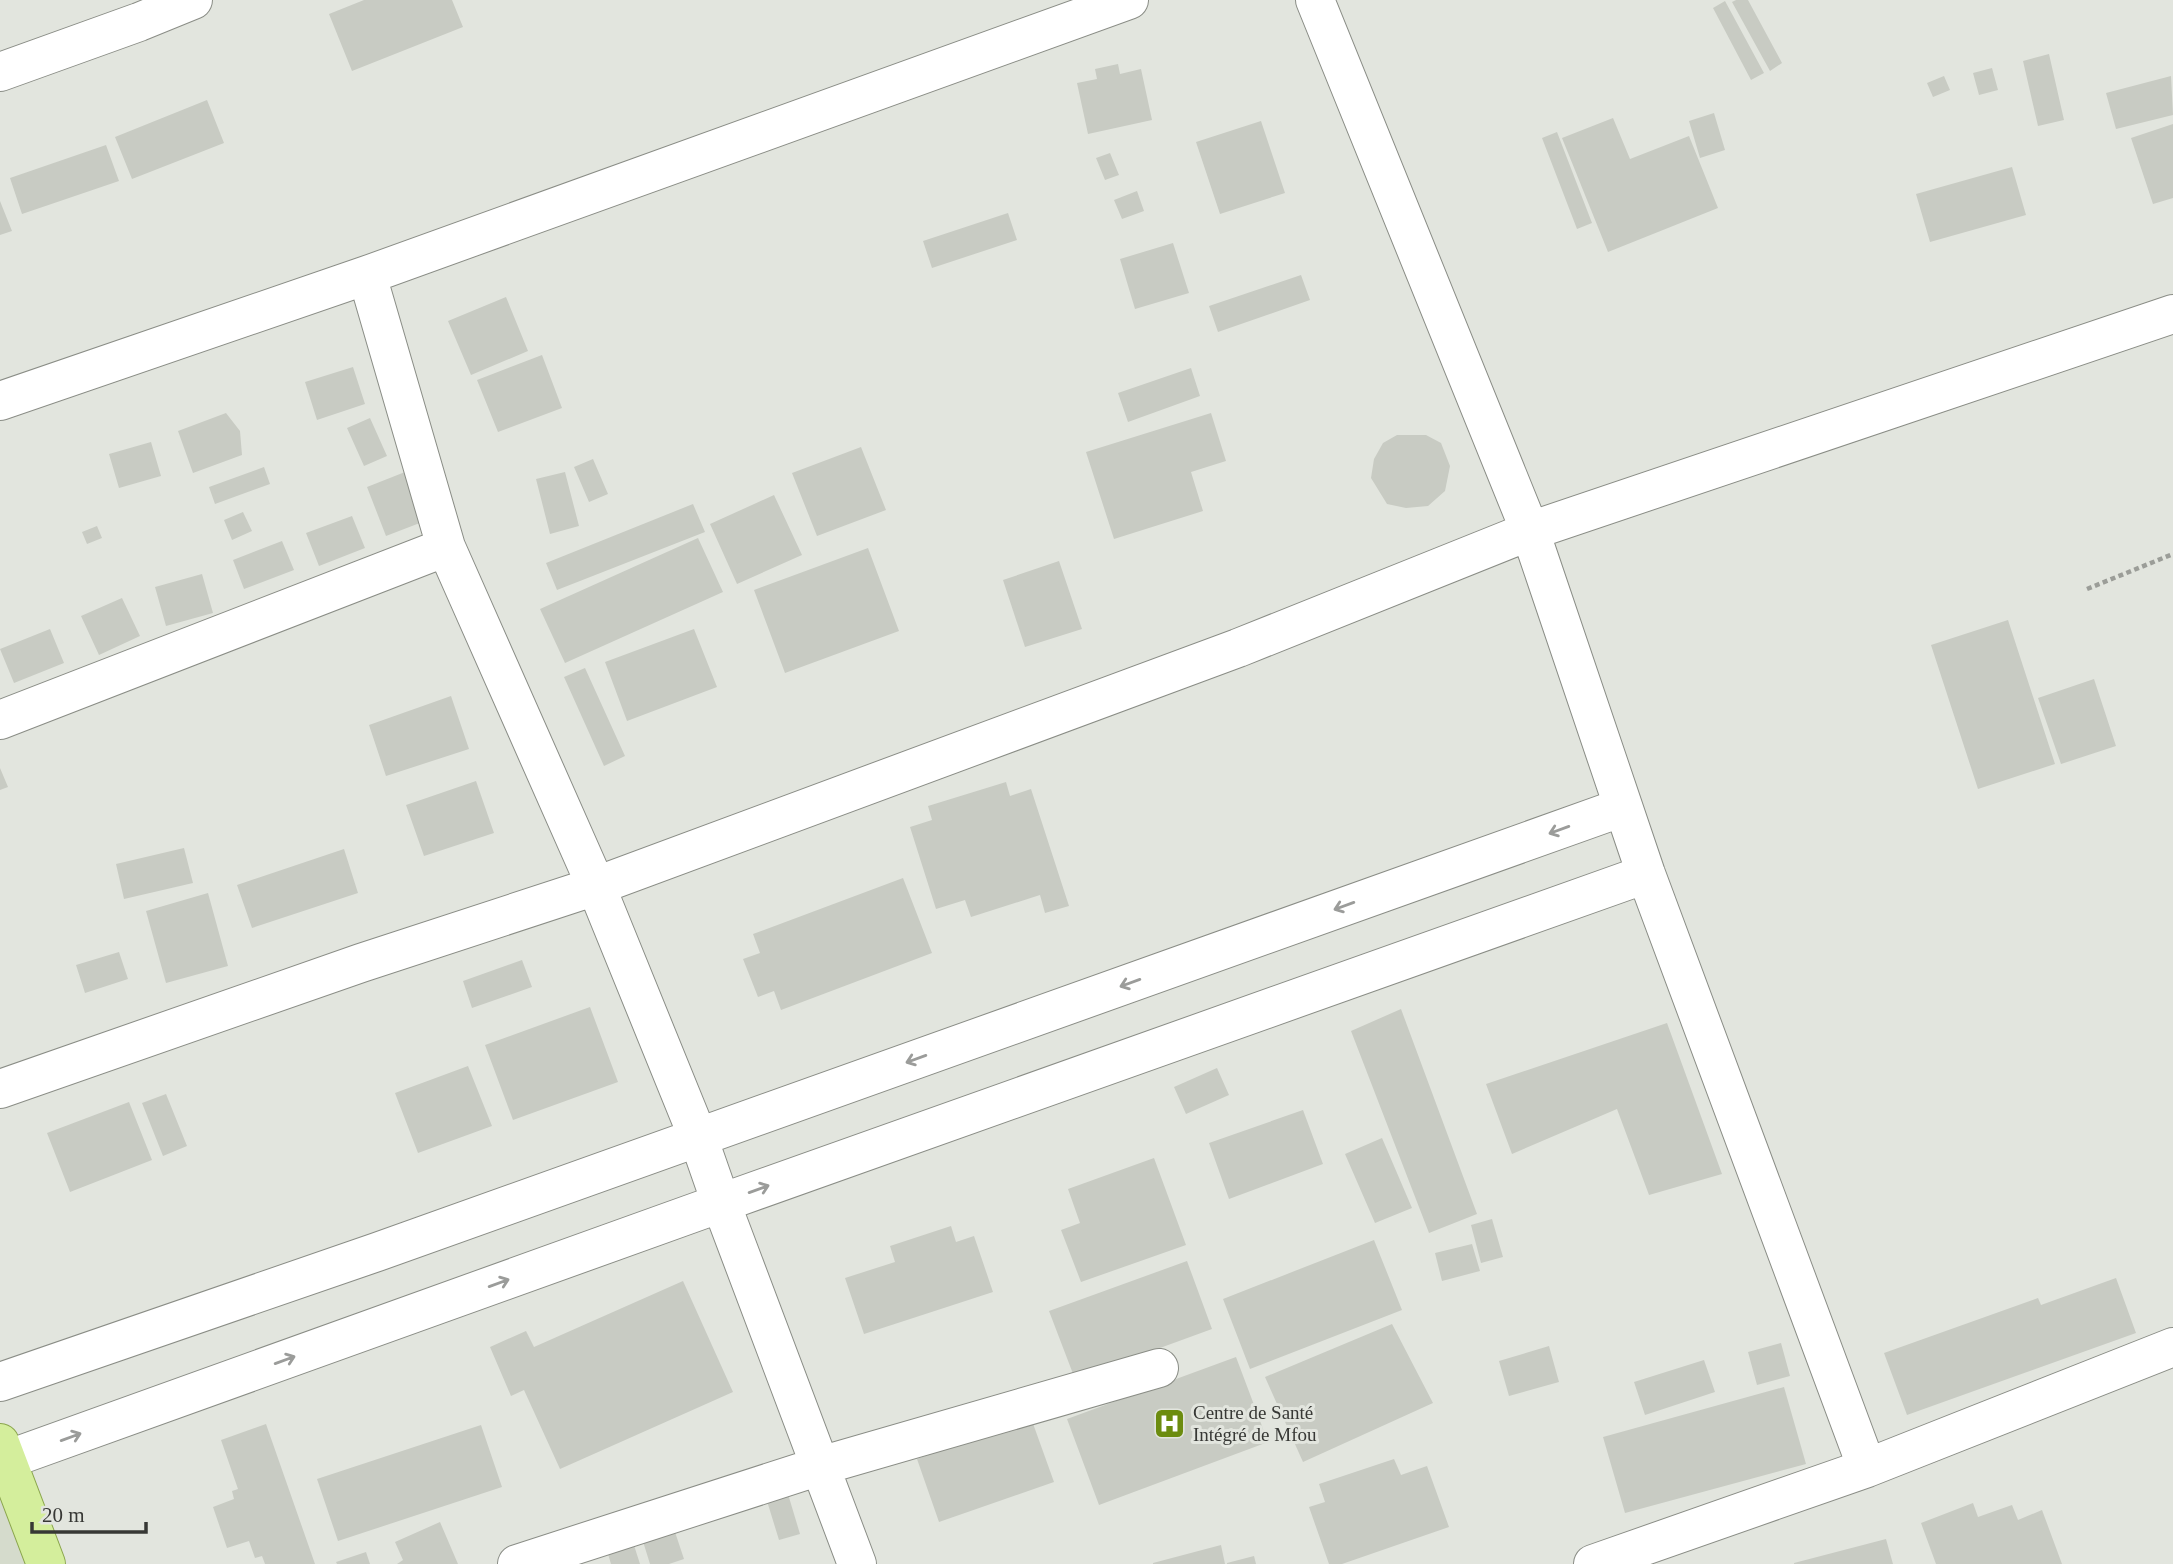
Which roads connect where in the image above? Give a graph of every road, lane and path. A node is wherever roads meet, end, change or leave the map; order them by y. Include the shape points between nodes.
1 (193, 0) edge
2 (1129, 0) edge
3 (1315, 0) edge
4 (0, 72) edge
5 (367, 275) junction
6 (2173, 314) edge
7 (0, 401) edge
8 (1530, 531) junction
9 (446, 547) junction
10 (2173, 554) edge
11 (2087, 589) dead end
12 (0, 720) edge
13 (1623, 807) junction
14 (1646, 874) junction
15 (596, 886) junction
16 (0, 1089) edge
17 (698, 1137) junction
18 (721, 1203) junction
19 (2173, 1347) edge
20 (1159, 1368) dead end
21 (0, 1382) edge
22 (3, 1452) edge
23 (820, 1466) junction
24 (1867, 1468) junction
25 (46, 1564) edge
26 (517, 1564) edge
27 (857, 1564) edge
28 (1593, 1564) edge

1 - 4 street
2 - 5 street
3 - 8 street
5 - 7 street
5 - 9 street
6 - 8 street
8 - 13 street
8 - 15 street via 1238,648
9 - 12 street
9 - 15 street
10 - 11 path
13 - 14 street
13 -> 17 street
18 -> 14 street
14 - 24 street
15 - 16 street
15 - 17 street
17 - 18 street
17 - 21 street
22 -> 18 street
18 - 23 street
19 - 24 street
20 - 23 street
22 - 25 main road
23 - 26 street
23 - 27 street
24 - 28 street

